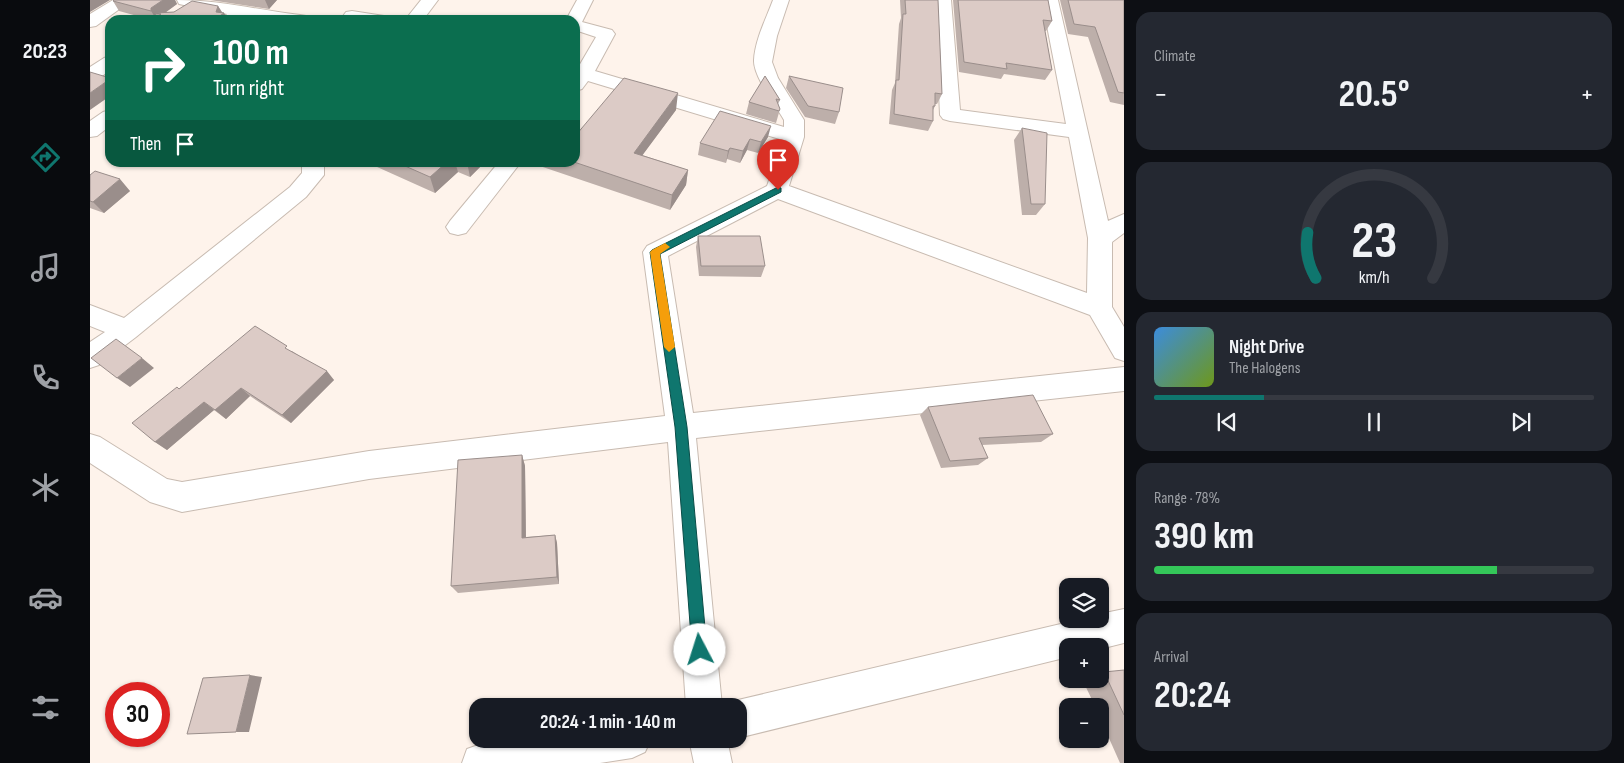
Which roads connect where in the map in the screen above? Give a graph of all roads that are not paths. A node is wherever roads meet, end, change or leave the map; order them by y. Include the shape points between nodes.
1 (124, 0) edge
2 (364, 0) edge
3 (430, 0) edge
4 (585, 0) edge
5 (781, 0) edge
6 (943, 0) edge
7 (1050, 0) edge
8 (189, 1) edge
9 (176, 15) edge
10 (231, 15) edge
11 (352, 15) edge
12 (418, 15) edge
13 (578, 15) edge
14 (90, 22) edge
15 (580, 27) edge
16 (105, 66) edge
17 (580, 74) edge
18 (90, 76) edge
19 (580, 78) edge
20 (105, 120) edge
21 (90, 131) edge
22 (1078, 132) junction
23 (794, 137) junction
24 (313, 167) edge
25 (507, 167) edge
26 (778, 190) junction
27 (1124, 222) edge
28 (458, 227) dead end
29 (1100, 238) junction
30 (1099, 308) junction
31 (90, 315) edge
32 (126, 330) junction
33 (1124, 350) edge
34 (90, 357) edge
35 (1124, 379) edge
36 (681, 427) junction
37 (90, 447) edge
38 (1124, 626) edge
39 (703, 698) edge
40 (747, 717) edge
41 (575, 748) edge
42 (710, 748) edge
43 (481, 763) edge
44 (713, 763) edge

1 - 14 street
2 - 11 street
3 - 12 street
4 - 13 street
5 - 23 street via 763,62 794,120
6 - 22 street via 950,115
7 - 22 street
8 - 9 street
8 - 10 street
15 - 17 street via 606,34
16 - 18 street
19 - 23 street
20 - 21 street
22 - 29 street
23 - 26 street
24 - 32 street via 313,176 298,192
25 - 28 street
26 - 30 street
26 - 36 street via 655,252
27 - 29 street
29 - 30 street
30 - 33 street
31 - 32 street
32 - 34 street
35 - 36 street
36 - 37 street via 369,466 182,497 162,492
36 - 39 street
38 - 40 street
41 - 43 street
42 - 44 street

